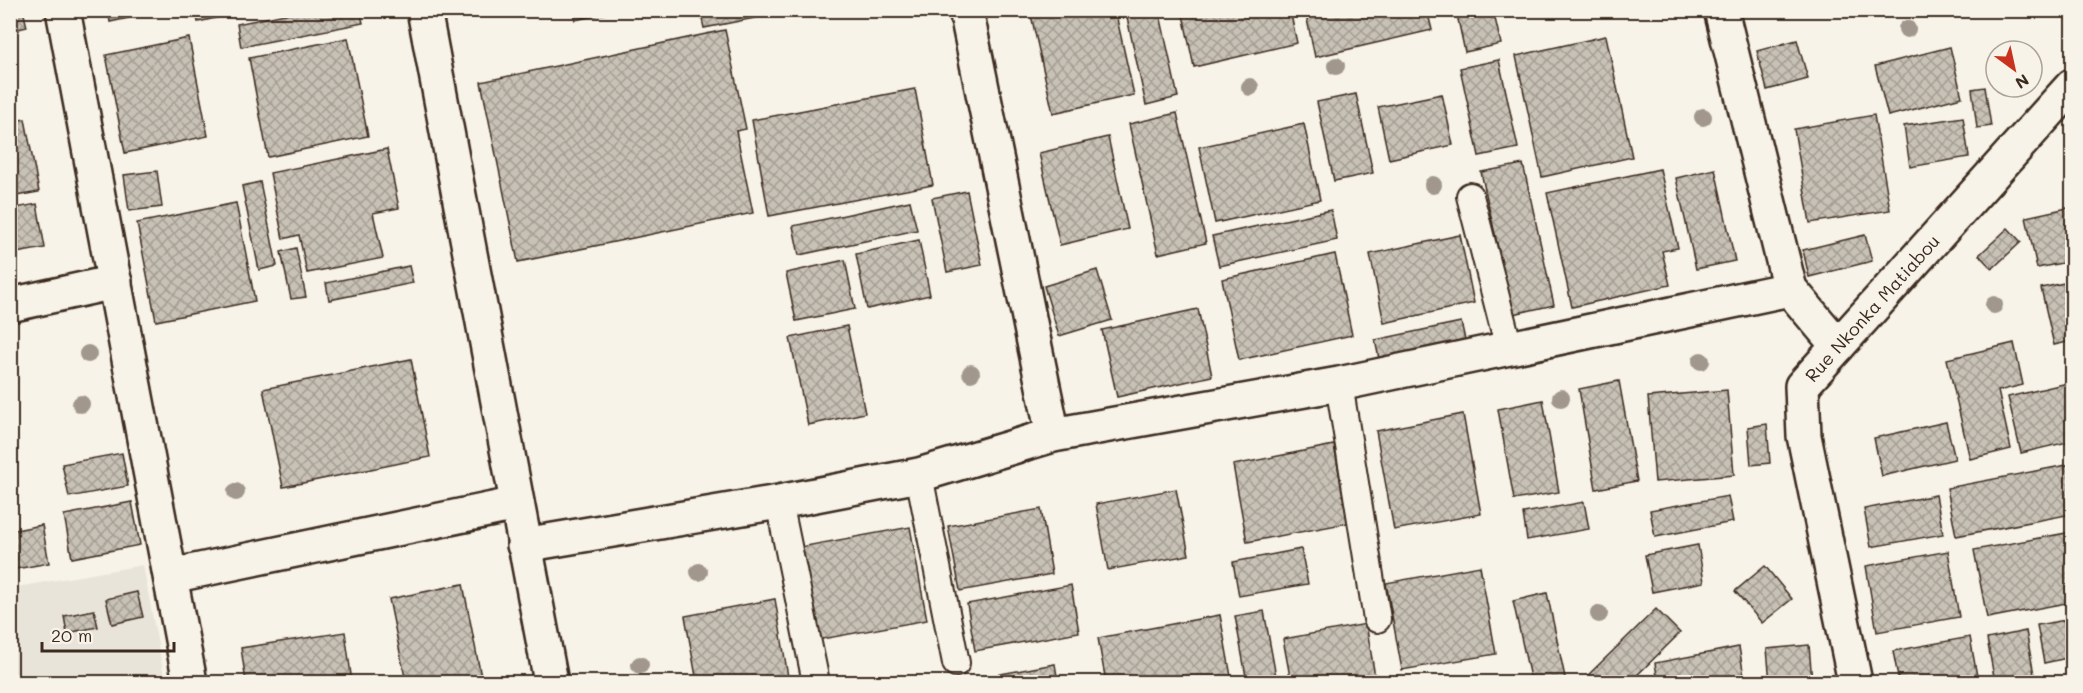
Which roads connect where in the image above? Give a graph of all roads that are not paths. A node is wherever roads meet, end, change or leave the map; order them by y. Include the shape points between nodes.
1 (63, 10) edge
2 (424, 10) edge
3 (966, 10) edge
4 (1721, 10) edge
5 (2073, 86) edge
6 (1470, 196) dead end
7 (115, 282) junction
8 (1790, 289) junction
9 (10, 304) edge
10 (1838, 346) junction
11 (1509, 348) junction
12 (1339, 384) junction
13 (1053, 435) junction
14 (919, 475) junction
15 (778, 502) junction
16 (517, 504) junction
17 (524, 545) junction
18 (171, 576) junction
19 (1377, 619) dead end
20 (956, 663) dead end
21 (190, 682) edge
22 (551, 682) edge
23 (816, 682) edge
24 (1855, 682) edge

1 - 7 street
2 - 16 street
3 - 13 street
4 - 8 street
5 - 10 street, Rue Nkonka Matiabou
6 - 11 lane
7 - 9 street
7 - 18 street
8 - 10 street
8 - 11 street
10 - 24 street, Rue Nkonka Matiabou via 1802,386 1802,412
11 - 12 street
12 - 13 street
12 - 19 lane
13 - 14 street
14 - 15 street
14 - 20 lane
15 - 17 street
15 - 23 lane
16 - 17 street
16 - 18 street
17 - 22 street
18 - 21 street

